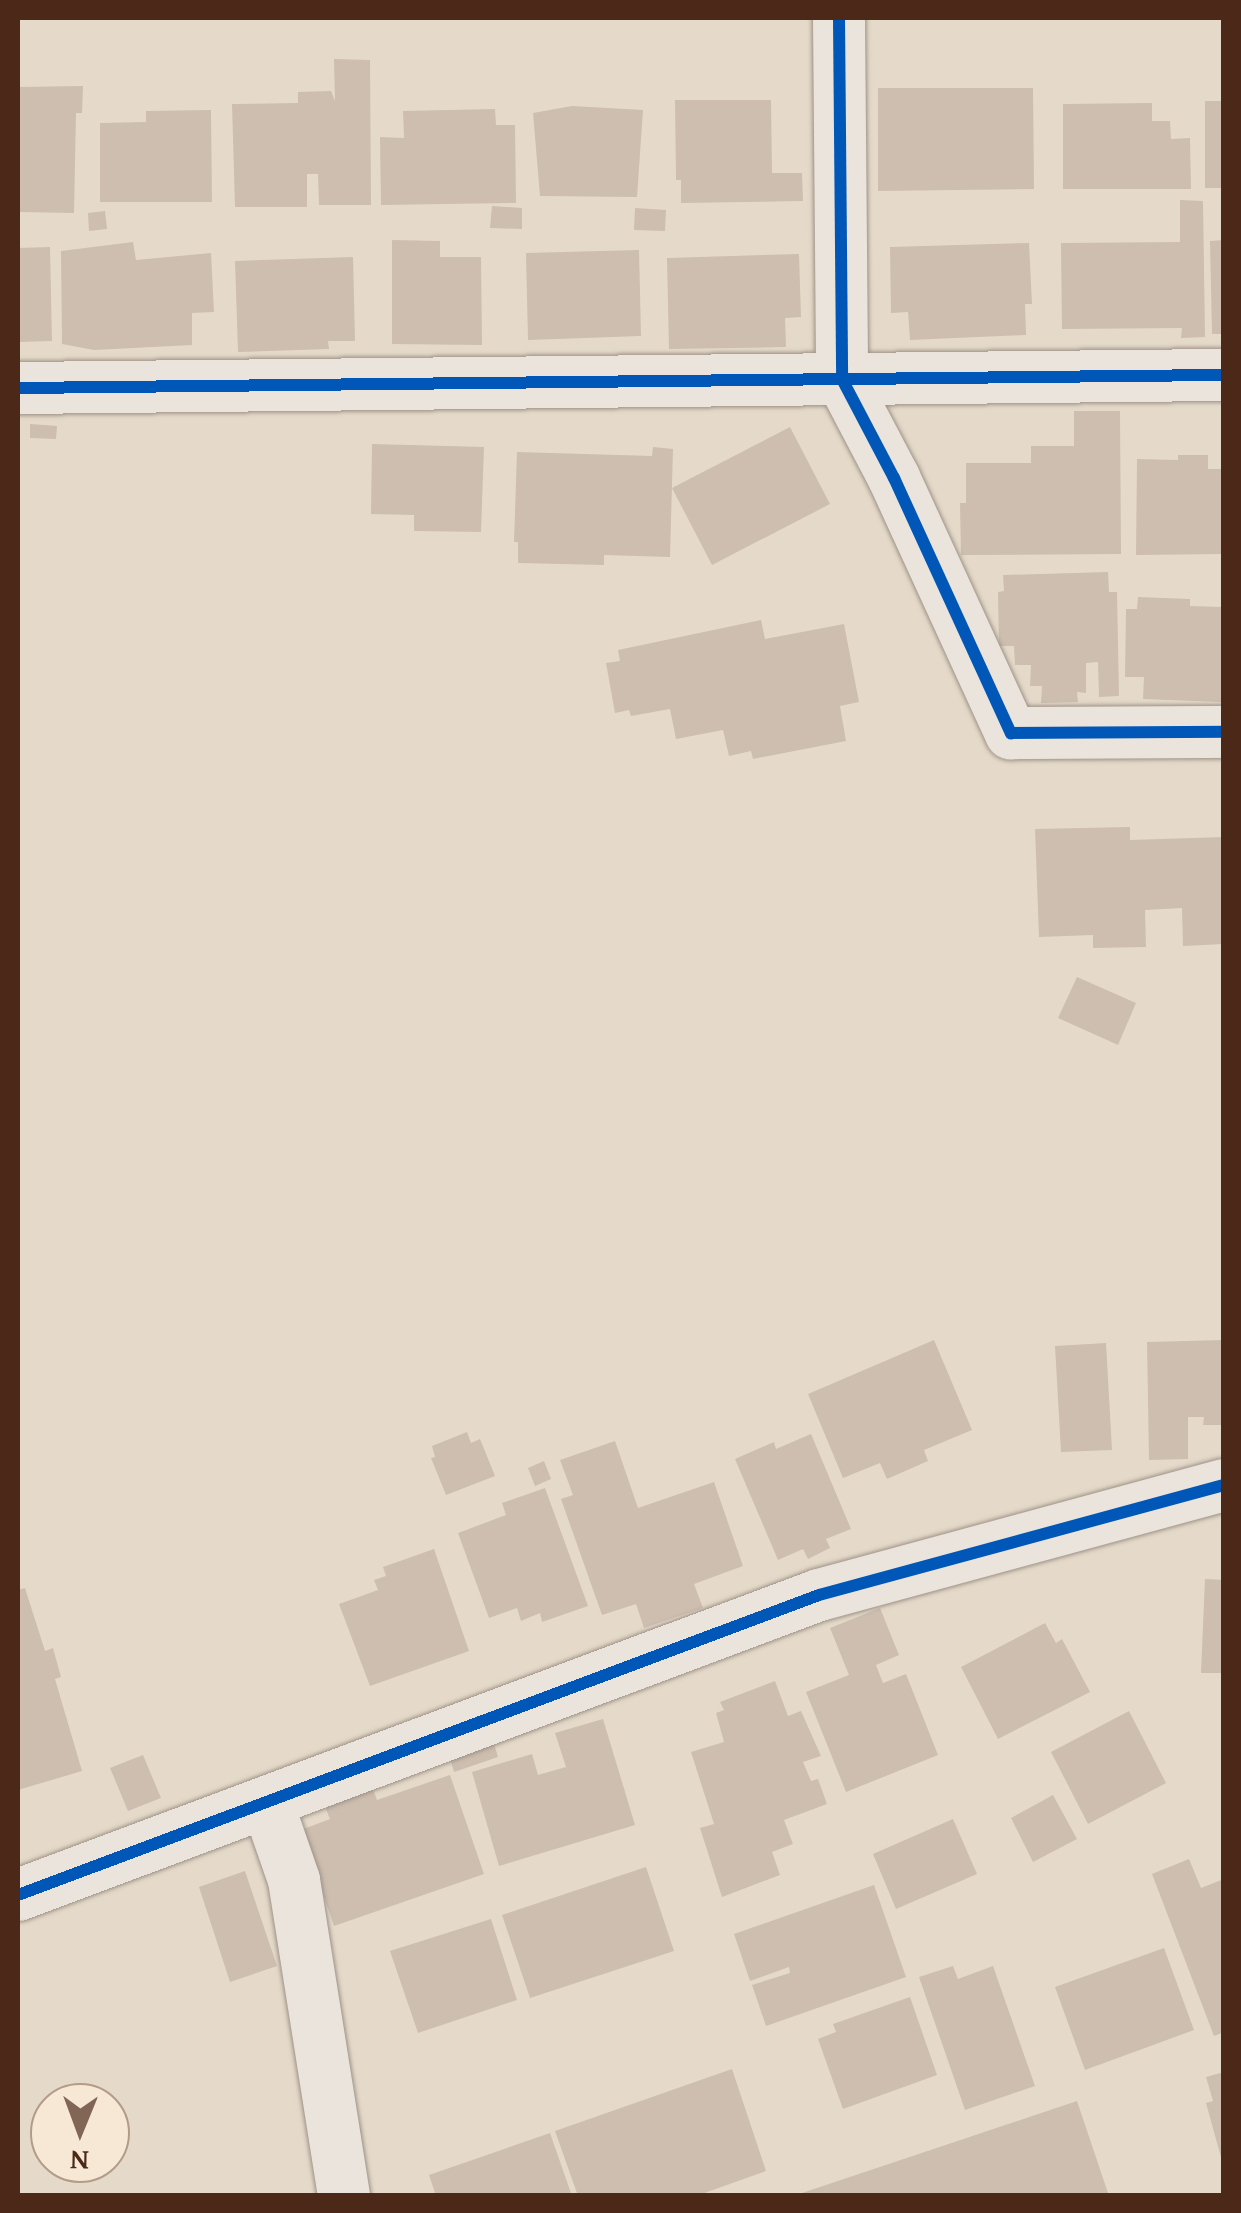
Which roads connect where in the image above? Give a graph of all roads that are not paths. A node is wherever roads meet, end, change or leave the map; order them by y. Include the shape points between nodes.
1 (839, 18) edge
2 (1224, 375) edge
3 (842, 378) junction
4 (18, 388) edge
5 (1224, 732) edge
6 (1224, 1485) edge
7 (266, 1802) junction
8 (18, 1895) edge
9 (344, 2196) edge

1 - 3 street
2 - 3 street
3 - 4 street
3 - 5 street via 1011,734
6 - 7 street via 820,1595
7 - 8 street
7 - 9 street via 294,1880

